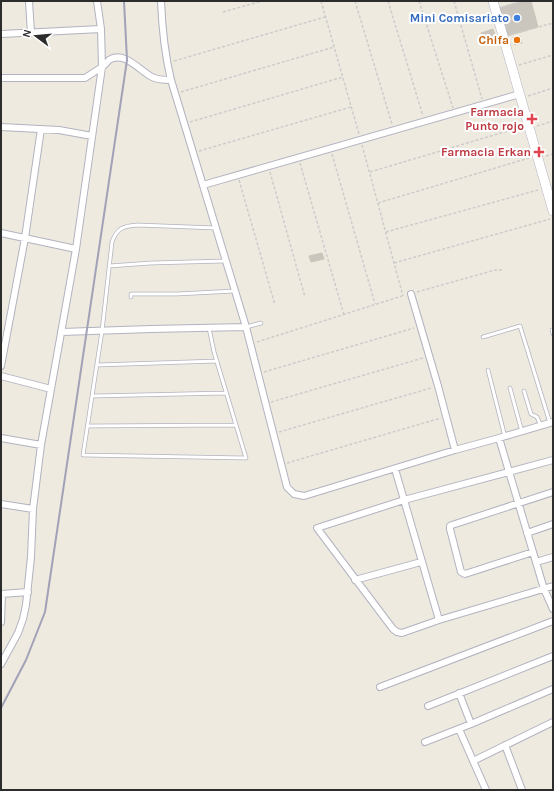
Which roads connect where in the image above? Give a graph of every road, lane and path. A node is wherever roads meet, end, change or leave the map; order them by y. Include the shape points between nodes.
1 (29, 1) edge
2 (97, 1) edge
3 (161, 1) edge
4 (250, 1) edge
5 (262, 1) edge
6 (321, 1) edge
7 (355, 1) edge
8 (388, 1) edge
9 (419, 1) edge
10 (454, 1) edge
11 (522, 1) edge
12 (251, 4) junction
13 (494, 5) edge
14 (223, 12) dead end
15 (325, 17) junction
16 (553, 23) edge
17 (100, 29) junction
18 (30, 33) junction
19 (1, 34) edge
20 (503, 38) junction
21 (334, 47) junction
22 (553, 55) edge
23 (167, 64) junction
24 (102, 67) junction
25 (512, 67) junction
26 (343, 77) junction
27 (1, 78) edge
28 (171, 80) junction
29 (553, 88) edge
30 (175, 94) junction
31 (520, 96) junction
32 (483, 104) junction
33 (352, 107) junction
34 (454, 113) junction
35 (424, 121) junction
36 (553, 121) edge
37 (184, 124) junction
38 (529, 126) junction
39 (1, 127) edge
40 (41, 129) junction
41 (394, 130) junction
42 (92, 136) junction
43 (361, 139) junction
44 (330, 148) junction
45 (193, 153) junction
46 (537, 155) junction
47 (299, 157) junction
48 (268, 166) junction
49 (370, 172) junction
50 (238, 175) junction
51 (203, 185) junction
52 (547, 188) junction
53 (378, 203) junction
54 (553, 211) edge
55 (553, 218) edge
56 (216, 228) junction
57 (386, 232) junction
58 (1, 233) edge
59 (25, 238) junction
60 (76, 249) junction
61 (226, 261) junction
62 (394, 263) junction
63 (109, 266) junction
64 (502, 270) dead end
65 (235, 290) junction
66 (411, 294) junction
67 (403, 296) junction
68 (131, 297) dead end
69 (305, 297) dead end
70 (375, 304) junction
71 (275, 305) dead end
72 (344, 314) junction
73 (261, 323) dead end
74 (420, 326) junction
75 (246, 327) junction
76 (209, 328) junction
77 (552, 330) dead end
78 (102, 331) junction
79 (61, 332) junction
80 (553, 334) edge
81 (483, 337) dead end
82 (251, 344) junction
83 (429, 357) junction
84 (217, 361) junction
85 (97, 365) junction
86 (1, 366) edge
87 (488, 370) dead end
88 (258, 373) junction
89 (1, 376) edge
90 (438, 386) junction
91 (510, 388) dead end
92 (51, 389) junction
93 (524, 391) dead end
94 (226, 393) junction
95 (93, 396) junction
96 (266, 404) junction
97 (446, 416) junction
98 (551, 423) edge
99 (235, 425) junction
100 (88, 426) junction
101 (541, 426) junction
102 (522, 432) junction
103 (274, 433) junction
104 (502, 437) junction
105 (1, 438) edge
106 (41, 445) junction
107 (455, 450) junction
108 (553, 460) edge
109 (282, 465) junction
110 (395, 469) junction
111 (509, 472) junction
112 (553, 492) edge
113 (404, 500) junction
114 (518, 503) junction
115 (1, 504) edge
116 (33, 509) junction
117 (553, 524) edge
118 (527, 533) junction
119 (533, 552) junction
120 (553, 557) edge
121 (422, 562) junction
122 (536, 562) junction
123 (356, 580) junction
124 (553, 586) edge
125 (544, 589) junction
126 (28, 592) junction
127 (2, 594) edge
128 (553, 609) edge
129 (439, 620) junction
130 (553, 621) edge
131 (1, 622) edge
132 (553, 656) edge
133 (1, 664) edge
134 (380, 687) dead end
135 (553, 689) edge
136 (459, 693) junction
137 (428, 706) dead end
138 (553, 722) edge
139 (471, 724) junction
140 (459, 729) junction
141 (425, 742) dead end
142 (505, 745) junction
143 (473, 761) junction
144 (486, 790) edge
145 (522, 790) edge

1 - 18 street
2 - 17 street
3 - 23 street
4 - 12 path
5 - 12 path
6 - 15 path
7 - 41 path
8 - 35 path
9 - 34 path
10 - 32 path
11 - 13 path
12 - 14 path
13 - 20 street
15 - 21 path
15 - 23 path
16 - 20 path
17 - 18 street
17 - 24 street
18 - 19 street
20 - 25 street
21 - 26 path
21 - 30 path
22 - 25 path
23 - 28 street
24 - 27 street via 85,78
24 - 28 street via 109,60 120,58 130,61 153,78
24 - 42 street
25 - 31 street
26 - 33 path
26 - 37 path
28 - 30 street
29 - 31 path
30 - 37 street
31 - 32 street
31 - 38 street
32 - 34 street
33 - 43 path
33 - 45 path
34 - 35 street
35 - 41 street
36 - 38 path
37 - 45 street
38 - 46 street
38 - 49 path
39 - 40 street
40 - 42 street
40 - 59 street
41 - 43 street
42 - 60 street
43 - 44 street
43 - 49 path
44 - 47 street
44 - 70 path
45 - 51 street
46 - 52 street
46 - 53 path
47 - 48 street
47 - 72 path
48 - 50 street
48 - 69 path
49 - 53 path
50 - 51 street
50 - 71 path
51 - 56 street
52 - 54 street
52 - 57 path
53 - 57 path
55 - 62 path
56 - 61 street
56 - 63 lane via 130,225 115,234
57 - 62 path
58 - 59 street
59 - 60 street
59 - 86 street
60 - 79 street
61 - 63 lane
61 - 65 street
62 - 67 path
63 - 78 lane
64 - 66 path
65 - 68 lane via 131,294
65 - 75 street
66 - 67 path
66 - 74 street
67 - 70 path
70 - 72 path
72 - 82 path
73 - 75 lane
74 - 83 street
74 - 88 path
75 - 76 street
75 - 82 street
76 - 78 street
76 - 84 lane
77 - 80 lane
78 - 79 street
78 - 85 lane
79 - 92 street
81 - 98 lane via 520,326
82 - 88 street
83 - 90 street
83 - 96 path
84 - 85 lane
84 - 94 lane
85 - 95 lane
87 - 104 lane
88 - 96 street
89 - 92 street
90 - 97 street
90 - 103 path
91 - 102 lane
92 - 106 street
93 - 101 lane via 531,414 537,417
94 - 95 lane
94 - 99 lane
95 - 100 lane
96 - 103 street
97 - 107 street
97 - 109 path
98 - 101 street
99 - 100 lane
99 - 100 lane via 246,458 83,455
101 - 102 street
102 - 104 street
103 - 109 street
104 - 107 street
104 - 111 street
105 - 106 street
106 - 116 street
107 - 110 street
108 - 111 street
109 - 110 street via 287,487 294,494 304,496
110 - 113 street
111 - 113 street
111 - 114 street
112 - 114 street
113 - 121 street
113 - 123 street via 317,528
114 - 118 street
114 - 119 street via 450,526 461,572 465,574
115 - 116 street
116 - 126 street
117 - 118 street
118 - 119 street
119 - 122 street
120 - 122 street
121 - 123 street
121 - 129 street
122 - 125 street
123 - 129 street via 398,632 402,633
124 - 125 street
125 - 128 street
125 - 129 street
126 - 127 street
126 - 133 street via 18,633
127 - 131 street
130 - 134 street
132 - 136 street
135 - 139 street
136 - 137 street
136 - 139 street
138 - 142 street
139 - 140 street
140 - 141 street
140 - 143 street
142 - 143 street
142 - 145 street
143 - 144 street

